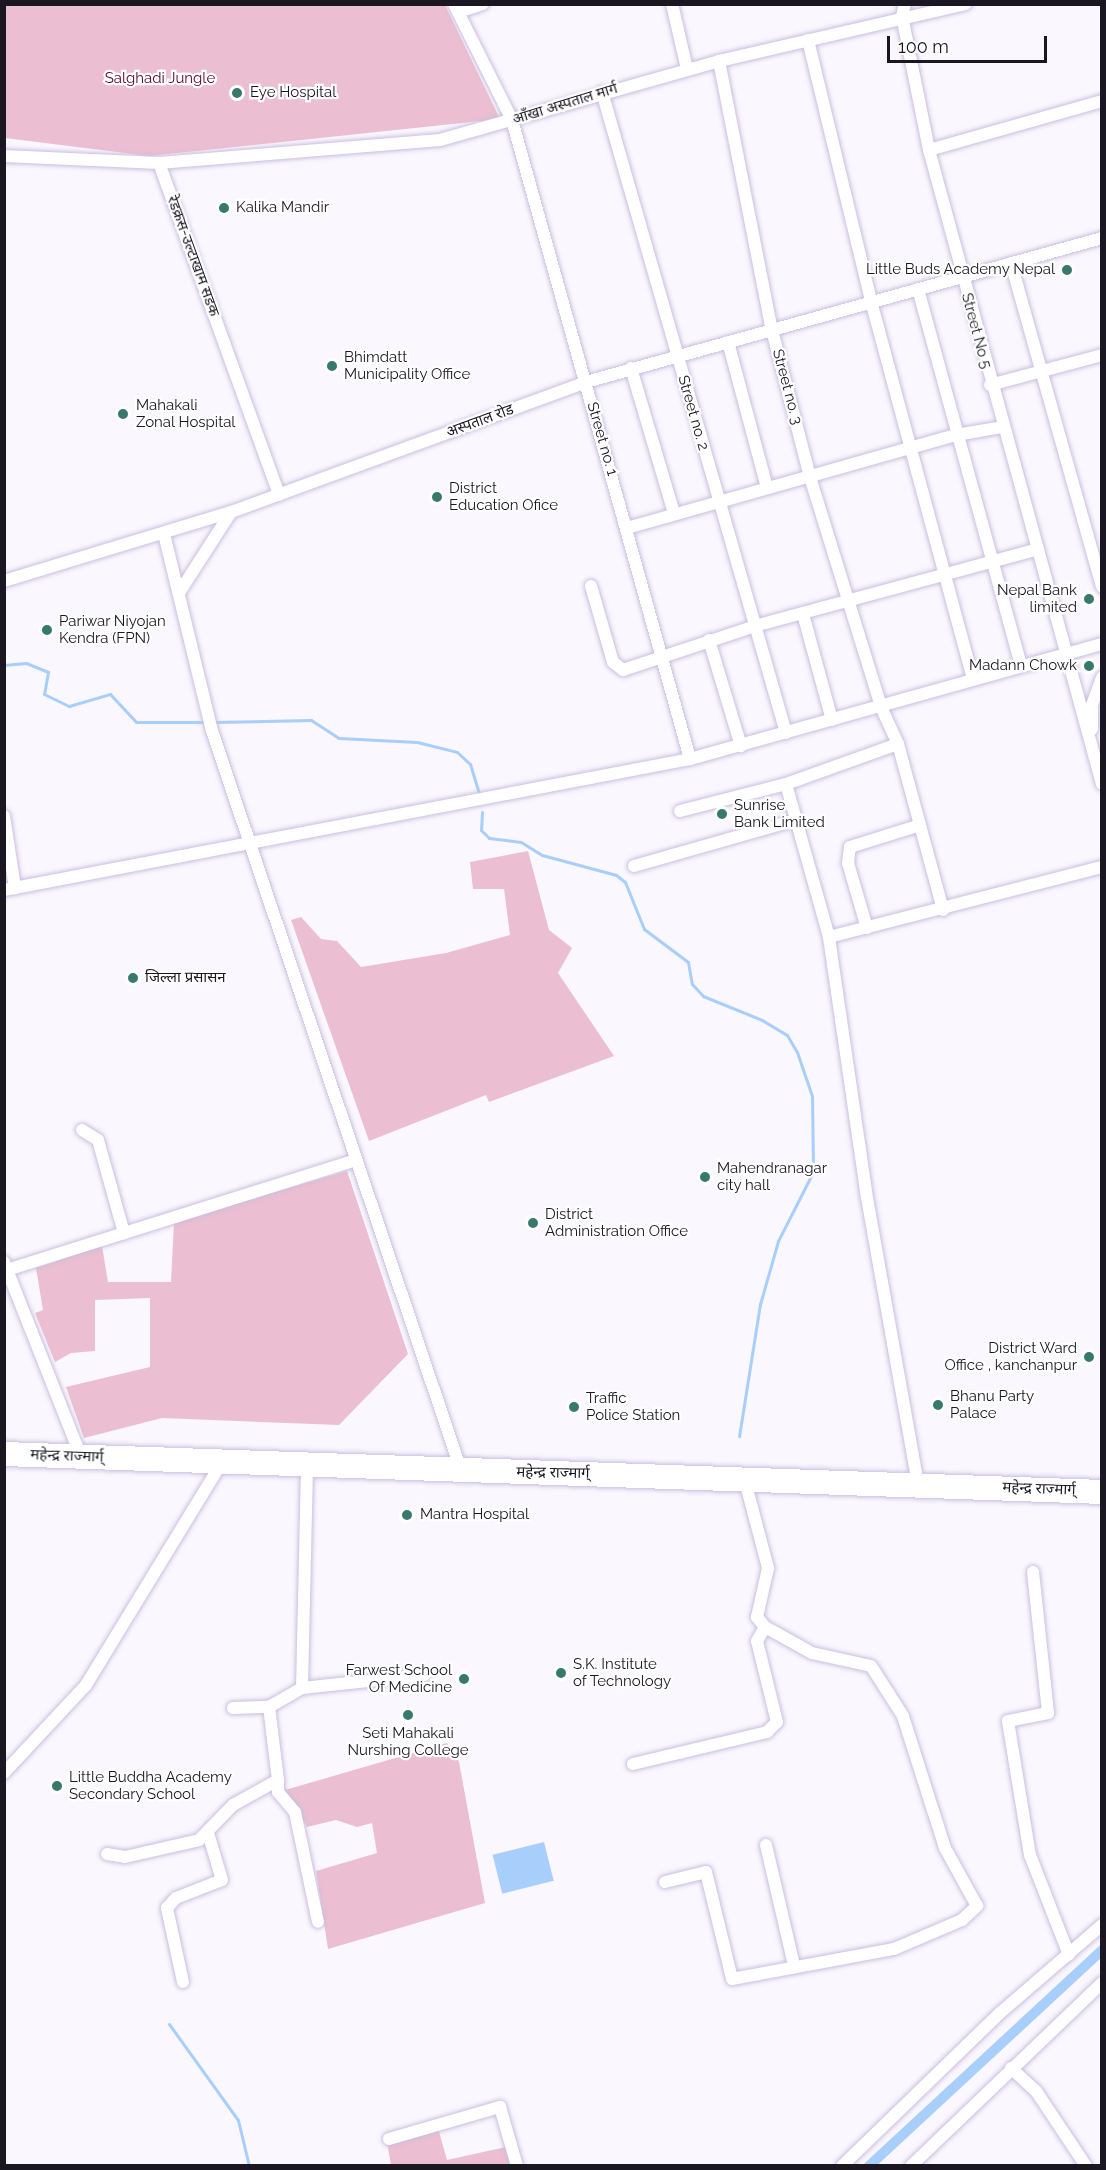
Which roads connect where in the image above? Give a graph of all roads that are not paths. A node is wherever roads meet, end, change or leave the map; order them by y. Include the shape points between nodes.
1 (483, 4) edge
2 (672, 4) edge
3 (905, 4) edge
4 (966, 4) edge
5 (456, 8) edge
6 (903, 20) junction
7 (808, 40) junction
8 (718, 61) junction
9 (687, 69) junction
10 (602, 92) junction
11 (1101, 101) edge
12 (512, 120) junction
13 (929, 150) junction
14 (4, 156) edge
15 (159, 163) junction
16 (1101, 238) edge
17 (1011, 263) junction
18 (962, 277) junction
19 (918, 289) junction
20 (871, 301) junction
21 (772, 330) junction
22 (728, 342) junction
23 (1101, 355) edge
24 (677, 356) junction
25 (631, 368) junction
26 (1042, 371) junction
27 (586, 382) junction
28 (990, 385) junction
29 (1003, 427) junction
30 (956, 435) junction
31 (912, 451) junction
32 (810, 477) junction
33 (767, 488) junction
34 (279, 495) junction
35 (718, 500) junction
36 (231, 512) junction
37 (674, 513) junction
38 (627, 528) junction
39 (164, 534) junction
40 (1038, 549) junction
41 (993, 560) junction
42 (945, 572) junction
43 (4, 581) edge
44 (591, 586) dead end
45 (1101, 586) edge
46 (179, 593) junction
47 (848, 602) junction
48 (803, 614) junction
49 (754, 626) junction
50 (709, 640) junction
51 (1101, 644) edge
52 (1068, 653) junction
53 (662, 654) junction
54 (1022, 665) junction
55 (973, 678) junction
56 (1101, 678) edge
57 (881, 707) junction
58 (832, 720) junction
59 (786, 733) junction
60 (898, 744) junction
61 (741, 746) junction
62 (1093, 750) junction
63 (690, 759) junction
64 (786, 784) junction
65 (1101, 784) edge
66 (680, 811) dead end
67 (4, 816) edge
68 (796, 820) junction
69 (920, 825) junction
70 (249, 842) junction
71 (634, 866) dead end
72 (1101, 867) edge
73 (10, 889) edge
74 (943, 910) junction
75 (867, 928) junction
76 (829, 937) junction
77 (82, 1130) dead end
78 (355, 1160) junction
79 (124, 1233) junction
80 (6, 1266) edge
81 (4, 1454) edge
82 (81, 1456) junction
83 (222, 1462) junction
84 (308, 1463) junction
85 (461, 1470) junction
86 (744, 1476) junction
87 (918, 1484) junction
88 (1101, 1492) edge
89 (1033, 1572) dead end
90 (765, 1628) junction
91 (424, 1675) dead end
92 (302, 1688) junction
93 (269, 1707) junction
94 (234, 1708) dead end
95 (633, 1764) dead end
96 (4, 1773) edge
97 (278, 1780) junction
98 (208, 1833) junction
99 (766, 1845) dead end
100 (107, 1854) dead end
101 (665, 1882) dead end
102 (318, 1922) dead end
103 (1101, 1925) edge
104 (1069, 1955) junction
105 (794, 1965) junction
106 (183, 1982) dead end
107 (1101, 1983) edge
108 (1011, 2068) junction
109 (388, 2139) dead end
110 (517, 2166) edge
111 (842, 2166) edge
112 (911, 2166) edge
113 (1086, 2166) edge

1 - 5 street
2 - 9 street
3 - 6 street, Street No 5
4 - 6 street, आँखा अस्पताल मार्ग
5 - 12 street, Street no. 1
6 - 7 street, आँखा अस्पताल मार्ग
6 - 13 street, Street No 5
7 - 8 street, आँखा अस्पताल मार्ग
7 - 20 street
8 - 9 street, आँखा अस्पताल मार्ग
8 - 21 street, Street no. 3
9 - 10 street, आँखा अस्पताल मार्ग
10 - 12 street, आँखा अस्पताल मार्ग
10 - 24 street, Street no. 2
11 - 13 street
12 - 15 street, आँखा अस्पताल मार्ग via 440,140
12 - 27 street, Street no. 1
13 - 18 street, Street No 5
14 - 15 street
15 - 34 street, रेडक्रस-उल्टाखाम सडक
16 - 17 street, अस्पताल रोड
17 - 18 street, अस्पताल रोड
17 - 26 street
18 - 19 street, अस्पताल रोड
18 - 28 street, Street No 5
19 - 20 street, अस्पताल रोड
19 - 30 street
20 - 21 street, अस्पताल रोड
20 - 31 street
21 - 22 street, अस्पताल रोड
21 - 32 street, Street no. 3
22 - 24 street, अस्पताल रोड
22 - 33 street
23 - 26 street
24 - 25 street, अस्पताल रोड
24 - 35 street, Street no. 2
25 - 27 street, अस्पताल रोड
25 - 37 street
26 - 28 street
26 - 45 street
27 - 34 street, अस्पताल रोड
27 - 38 street, Street no. 1
28 - 29 street, Street No 5
29 - 30 street
29 - 40 street, Street No 5
30 - 31 street
30 - 41 street
31 - 32 street
31 - 42 street
32 - 33 street
32 - 47 street, Street no. 3
33 - 35 street
34 - 36 street, अस्पताल रोड
35 - 37 street
35 - 49 street, Street no. 2
36 - 39 street, अस्पताल रोड
36 - 46 street
37 - 38 street
38 - 53 street, Street no. 1
39 - 43 street, अस्पताल रोड
39 - 46 street
40 - 41 street
40 - 52 street, Street No 5
41 - 42 street
41 - 54 street
42 - 47 street
42 - 55 street
44 - 53 street via 615,668
46 - 70 street via 212,731
47 - 48 street
47 - 57 street, Street no. 3
48 - 49 street
48 - 58 street
49 - 50 street
49 - 59 street, Street no. 2
50 - 53 street
50 - 61 street
51 - 52 street
52 - 54 street
52 - 62 street, Street No 5
53 - 63 street, Street no. 1
54 - 55 street
55 - 57 street
56 - 62 street via 1092,705
57 - 58 street
57 - 60 street, Street no. 3
58 - 59 street
59 - 61 street
60 - 64 street
60 - 69 street, Street no. 3
61 - 63 street
62 - 65 street
63 - 70 street via 517,796
64 - 66 street
64 - 68 street
67 - 73 street
68 - 71 street
68 - 76 street
69 - 74 street, Street no. 3
69 - 75 street via 850,847 848,863
70 - 73 street
70 - 78 street
72 - 74 street
74 - 75 street
75 - 76 street
76 - 87 street via 866,1191
77 - 79 street via 98,1140
78 - 79 street
78 - 85 street
79 - 80 street
80 - 82 street
81 - 82 highway, महेन्द्र राज्मार्ग्
82 - 83 highway, महेन्द्र राज्मार्ग्
83 - 84 highway, महेन्द्र राज्मार्ग्
83 - 96 street via 86,1685
84 - 85 highway, महेन्द्र राज्मार्ग्
84 - 92 street
85 - 86 highway, महेन्द्र राज्मार्ग्
86 - 87 highway, महेन्द्र राज्मार्ग्
86 - 90 street via 768,1568 757,1617
87 - 88 highway, महेन्द्र राज्मार्ग्
89 - 104 street via 1048,1713 1008,1721 1030,1856
90 - 95 street via 757,1641 777,1722 767,1732
90 - 105 street via 812,1653 871,1666 903,1716 945,1848 977,1906 962,1920 894,1949
91 - 92 street
92 - 93 street
93 - 94 street
93 - 97 street
97 - 98 street via 246,1794
97 - 102 street via 278,1792 295,1812
98 - 100 street via 199,1840 146,1853
98 - 106 street via 222,1880 176,1898 167,1908
99 - 105 street
101 - 105 street via 706,1872 732,1979
103 - 104 street
104 - 111 street via 1000,2013
107 - 108 street
108 - 112 street
108 - 113 street via 1036,2091
109 - 110 street via 500,2107

